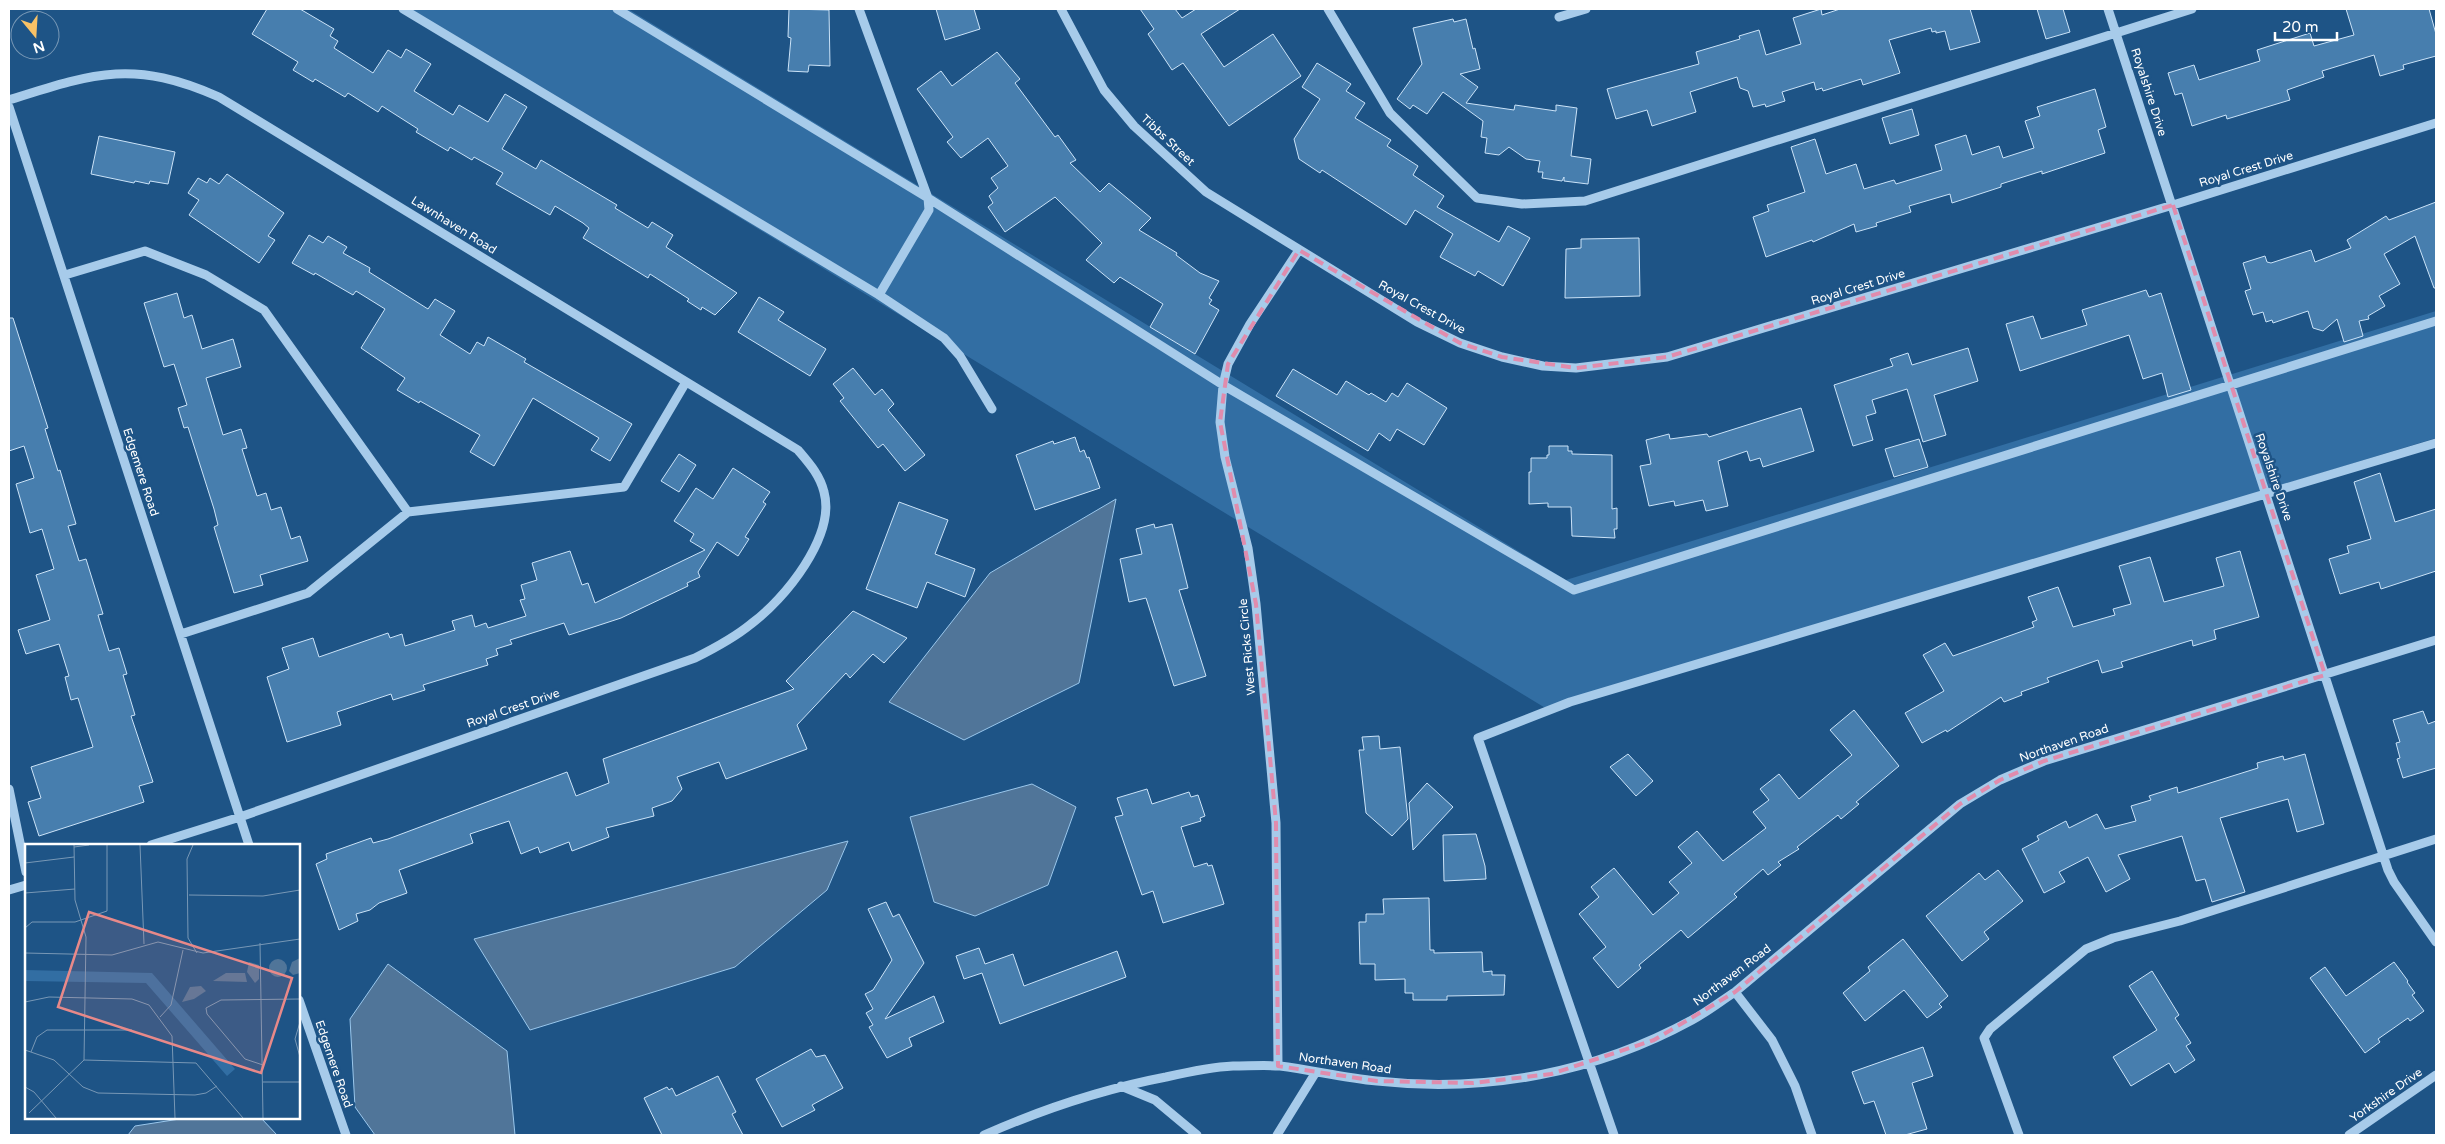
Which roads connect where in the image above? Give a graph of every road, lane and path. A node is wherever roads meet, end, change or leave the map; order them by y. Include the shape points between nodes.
1 (403, 9) edge
2 (617, 9) edge
3 (860, 9) edge
4 (1060, 9) edge
5 (1328, 9) edge
6 (1586, 9) edge
7 (2108, 9) edge
8 (2192, 9) edge
9 (1559, 17) dead end
10 (2116, 33) junction
11 (9, 100) edge
12 (9, 107) edge
13 (2436, 123) edge
14 (928, 198) junction
15 (2173, 205) junction
16 (1299, 250) junction
17 (65, 276) junction
18 (879, 295) junction
19 (2436, 320) edge
20 (686, 382) junction
21 (2230, 384) junction
22 (1223, 385) junction
23 (992, 409) dead end
24 (2436, 443) edge
25 (2267, 495) junction
26 (408, 512) junction
27 (826, 517) joint
28 (181, 634) junction
29 (2436, 640) edge
30 (2325, 675) junction
31 (9, 789) edge
32 (240, 817) junction
33 (2436, 839) edge
34 (153, 844) edge
35 (249, 844) edge
36 (2383, 856) junction
37 (25, 867) edge
38 (25, 885) edge
39 (9, 890) edge
40 (2436, 942) edge
41 (1735, 992) junction
42 (300, 1003) edge
43 (1590, 1064) junction
44 (1278, 1066) junction
45 (1316, 1072) junction
46 (2436, 1075) edge
47 (1120, 1086) junction
48 (346, 1135) edge
49 (984, 1135) edge
50 (1198, 1135) edge
51 (1277, 1135) edge
52 (1614, 1135) edge
53 (1812, 1135) edge
54 (2019, 1135) edge
55 (2349, 1135) edge

1 - 18 street
2 - 14 street
3 - 14 street
4 - 16 street, Tibbs Street via 1104,90 1134,126 1206,192
5 - 10 street via 1390,114 1477,198 1522,204 1585,201
6 - 9 street
7 - 10 street, Royalshire Drive
8 - 10 street
10 - 15 street, Royalshire Drive
11 - 20 street, Lawnhaven Road via 75,79 111,73 144,73 187,83 264,123
12 - 17 street, Edgemere Road
13 - 15 street, Royal Crest Drive
14 - 18 street via 929,210
14 - 22 street
15 - 16 street, Royal Crest Drive via 1667,357 1576,368 1510,359 1460,343 1417,322
15 - 21 street, Royalshire Drive
16 - 22 street, West Ricks Circle via 1250,324 1228,364
17 - 26 street via 145,251 206,275 264,310
17 - 28 street, Edgemere Road
18 - 23 street via 944,338 960,356
19 - 21 street
20 - 26 street via 624,487
20 - 27 street, Lawnhaven Road via 798,450 818,474 825,493
21 - 22 street via 1574,590
21 - 25 street, Royalshire Drive
22 - 44 street, West Ricks Circle via 1220,422 1248,548 1256,604 1275,814
24 - 25 street
25 - 30 street, Royalshire Drive
25 - 43 street via 1570,702 1478,738
26 - 28 street via 308,593
27 - 32 street, Royal Crest Drive via 817,545 784,593 753,623 724,644 695,658
28 - 32 street, Edgemere Road
29 - 30 street, Northaven Road
30 - 36 street, Royalshire Drive
30 - 41 street, Northaven Road via 2044,761 2000,780 1960,804
31 - 37 street
32 - 34 street, Royal Crest Drive
32 - 35 street, Edgemere Road
33 - 36 street
36 - 40 street, Royalshire Drive via 2394,882
36 - 54 street via 2086,949 1990,1029 1984,1038
38 - 39 street
41 - 43 street, Northaven Road via 1654,1040
41 - 53 street via 1772,1040 1795,1086
42 - 48 street, Edgemere Road
43 - 45 street, Northaven Road via 1551,1074 1473,1083 1377,1081
43 - 52 street
44 - 45 street, Northaven Road
44 - 47 street, Northaven Road via 1230,1066
45 - 51 street
46 - 55 street, Yorkshire Drive
47 - 49 street, Northaven Road via 1059,1104
47 - 50 street via 1155,1100

